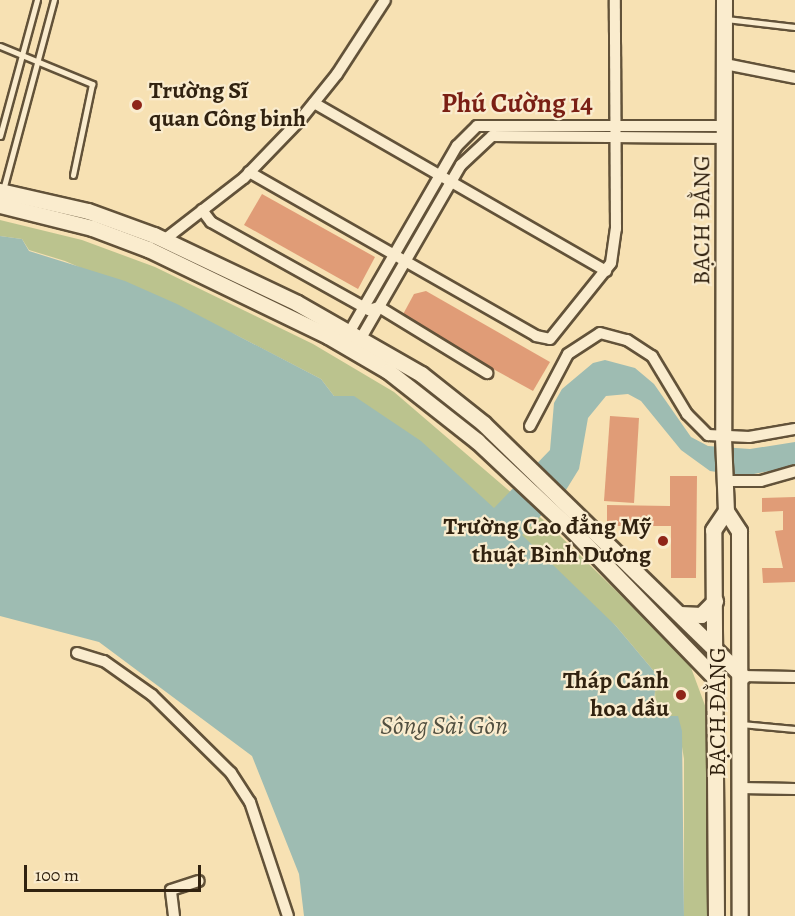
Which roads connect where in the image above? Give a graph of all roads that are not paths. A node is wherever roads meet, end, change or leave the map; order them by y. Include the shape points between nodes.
1 (36, 0) edge
2 (54, 0) edge
3 (385, 0) edge
4 (615, 0) edge
5 (724, 0) edge
6 (724, 19) junction
7 (795, 27) edge
8 (0, 45) edge
9 (22, 54) junction
10 (38, 61) junction
11 (724, 64) junction
12 (795, 78) edge
13 (314, 103) junction
14 (616, 130) junction
15 (724, 132) junction
16 (0, 136) edge
17 (249, 172) junction
18 (441, 174) junction
19 (73, 175) dead end
20 (452, 181) junction
21 (1, 196) edge
22 (202, 210) junction
23 (165, 240) junction
24 (394, 255) junction
25 (405, 262) junction
26 (606, 271) junction
27 (364, 306) junction
28 (379, 307) junction
29 (352, 341) junction
30 (487, 373) dead end
31 (530, 426) dead end
32 (795, 429) edge
33 (724, 439) junction
34 (795, 471) edge
35 (724, 481) junction
36 (726, 512) junction
37 (714, 601) junction
38 (680, 614) junction
39 (715, 651) junction
40 (77, 653) dead end
41 (742, 675) junction
42 (795, 677) edge
43 (716, 679) junction
44 (717, 724) junction
45 (741, 724) junction
46 (795, 729) edge
47 (740, 788) junction
48 (795, 789) edge
49 (716, 867) junction
50 (740, 867) junction
51 (199, 881) dead end
52 (174, 916) edge
53 (288, 916) edge
54 (716, 916) edge
55 (740, 916) edge

1 - 9 lane
2 - 10 lane
3 - 13 street
4 - 14 street
5 - 6 street, BẠCH ĐẰNG
6 - 7 lane
6 - 11 street, BẠCH ĐẰNG
8 - 9 lane
9 - 10 lane
9 - 16 lane
10 - 19 lane via 92,84
10 - 21 lane
11 - 12 street
11 - 15 street, BẠCH ĐẰNG
13 - 17 street
13 - 18 street
14 - 15 street
14 - 18 street via 477,126 465,135
14 - 20 street via 492,136 480,144
14 - 26 street via 616,230
15 - 33 street, BẠCH ĐẰNG
17 - 22 street
17 - 24 street
18 - 20 street
18 - 24 street
20 - 25 street
20 - 26 street
21 - 23 street via 88,211
21 - 29 street via 147,249
22 - 23 street
22 - 27 street via 211,222
23 - 29 street
24 - 25 street
24 - 27 street
25 - 26 street via 545,340 575,313
25 - 28 street
27 - 28 street via 372,311
27 - 29 street
28 - 29 street
28 - 30 street
29 - 38 street via 422,374 484,424
29 - 43 street via 477,441 572,530
31 - 33 street via 568,354 600,333 627,340 652,356 687,414 708,435
32 - 33 street
33 - 35 street, BẠCH ĐẰNG
34 - 35 street via 761,481
35 - 36 street, BẠCH ĐẰNG
36 - 37 street, BẠCH ĐẰNG via 713,530
36 - 41 street, BẠCH ĐẰNG via 739,531
37 - 38 street via 701,615
37 - 39 street, BẠCH ĐẰNG
38 - 39 street
39 - 41 street
39 - 43 street, BẠCH ĐẰNG
40 - 53 street via 104,661 152,695 231,773 250,802
41 - 42 street
41 - 43 street
41 - 45 street, BẠCH ĐẰNG
43 - 44 street, BẠCH ĐẰNG
44 - 45 street
44 - 49 street, BẠCH ĐẰNG
45 - 46 lane
45 - 47 street, BẠCH ĐẰNG
47 - 48 street
47 - 50 street, BẠCH ĐẰNG
49 - 50 street
49 - 54 street, BẠCH ĐẰNG
50 - 55 street, BẠCH ĐẰNG
51 - 52 street via 171,890

